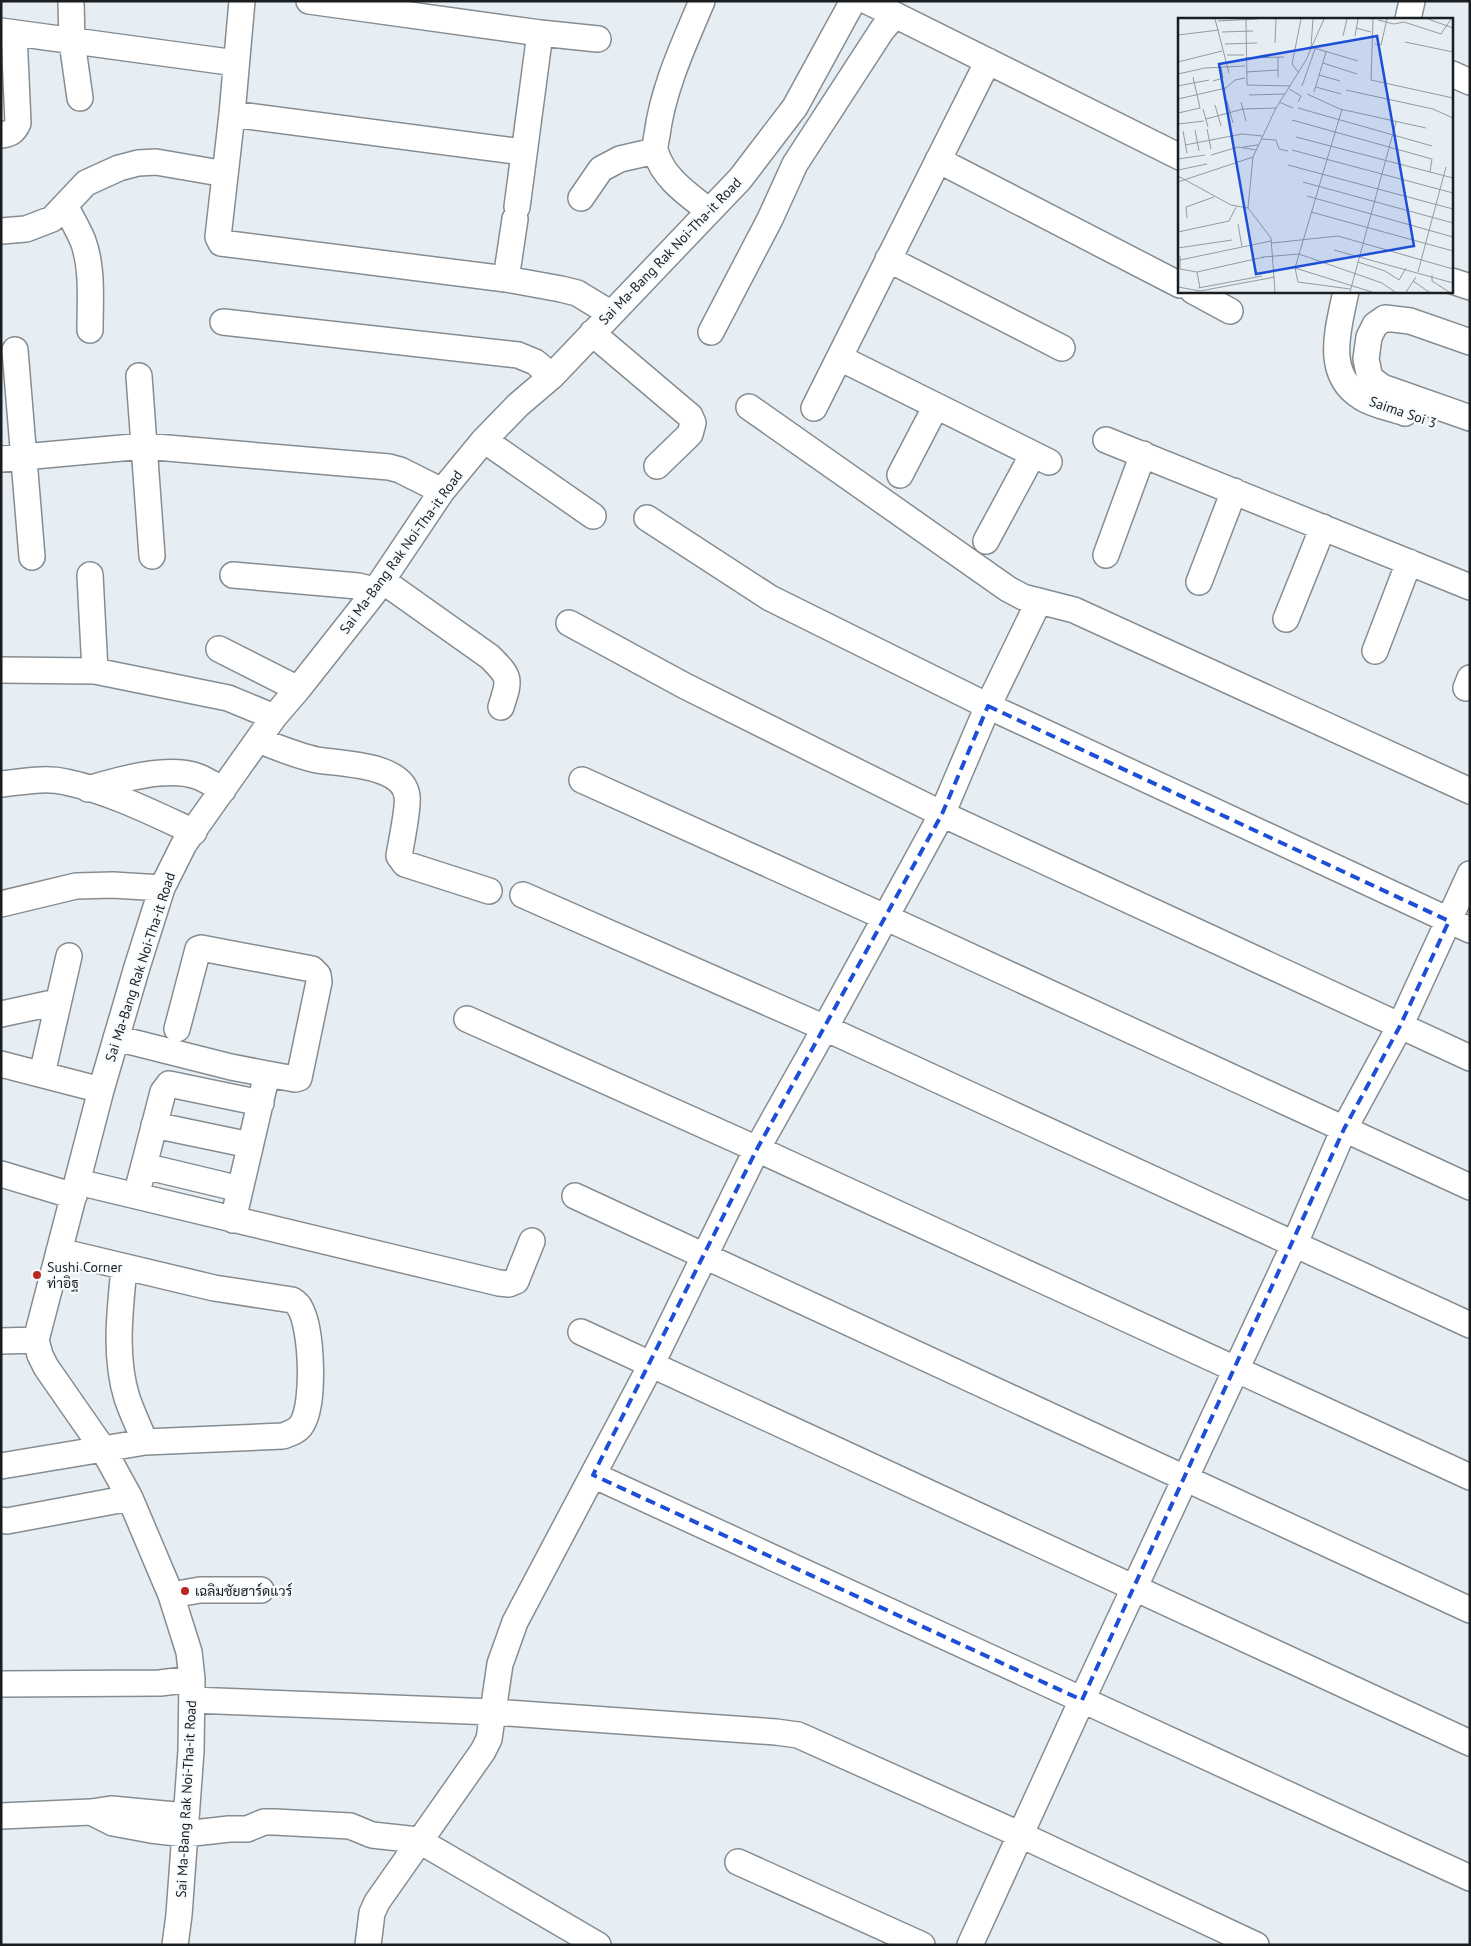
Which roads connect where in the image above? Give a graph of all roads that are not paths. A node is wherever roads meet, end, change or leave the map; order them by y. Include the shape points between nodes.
1 (71, 1) edge
2 (242, 1) edge
3 (309, 1) edge
4 (702, 1) edge
5 (853, 1) edge
6 (867, 1) edge
7 (1412, 1) edge
8 (359, 5) edge
9 (465, 11) edge
10 (895, 15) junction
11 (1408, 18) edge
12 (8, 32) edge
13 (540, 33) junction
14 (598, 39) dead end
15 (72, 42) junction
16 (988, 61) junction
17 (236, 63) junction
18 (1454, 75) edge
19 (1470, 82) edge
20 (80, 98) dead end
21 (232, 114) junction
22 (1, 135) edge
23 (523, 152) junction
24 (655, 152) junction
25 (1178, 156) edge
26 (938, 160) junction
27 (214, 172) dead end
28 (581, 198) dead end
29 (709, 211) junction
30 (69, 214) junction
31 (1, 231) edge
32 (1, 248) edge
33 (888, 259) junction
34 (506, 279) junction
35 (1454, 281) edge
36 (1178, 284) edge
37 (1470, 287) edge
38 (1195, 292) edge
39 (1346, 292) edge
40 (1230, 311) dead end
41 (610, 313) junction
42 (223, 322) dead end
43 (90, 330) dead end
44 (711, 332) dead end
45 (592, 333) junction
46 (1470, 342) edge
47 (1062, 348) dead end
48 (15, 350) dead end
49 (840, 358) junction
50 (1368, 368) junction
51 (139, 376) dead end
52 (552, 376) junction
53 (936, 406) junction
54 (1470, 406) edge
55 (748, 407) dead end
56 (814, 408) dead end
57 (1470, 418) edge
58 (1470, 434) edge
59 (484, 440) junction
60 (1106, 440) dead end
61 (144, 446) junction
62 (1143, 454) junction
63 (13, 458) edge
64 (657, 466) dead end
65 (900, 475) dead end
66 (442, 491) junction
67 (1234, 491) junction
68 (593, 516) dead end
69 (647, 518) dead end
70 (1322, 526) junction
71 (986, 541) dead end
72 (1106, 555) dead end
73 (152, 556) dead end
74 (32, 557) dead end
75 (1409, 562) junction
76 (90, 575) dead end
77 (233, 575) dead end
78 (1199, 582) dead end
79 (378, 587) junction
80 (1470, 587) edge
81 (1039, 601) junction
82 (1286, 619) dead end
83 (570, 623) dead end
84 (219, 649) dead end
85 (1375, 651) dead end
86 (1, 670) edge
87 (94, 671) junction
88 (298, 690) junction
89 (988, 706) junction
90 (500, 707) dead end
91 (274, 717) junction
92 (258, 740) junction
93 (582, 780) dead end
94 (1, 784) edge
95 (88, 788) junction
96 (223, 790) junction
97 (1470, 791) edge
98 (942, 814) junction
99 (194, 832) junction
100 (1470, 874) edge
101 (162, 888) junction
102 (489, 891) dead end
103 (523, 895) dead end
104 (1, 904) edge
105 (886, 918) junction
106 (1459, 925) edge
107 (69, 956) dead end
108 (57, 1002) junction
109 (1, 1014) edge
110 (467, 1019) dead end
111 (1400, 1026) junction
112 (825, 1028) junction
113 (177, 1029) dead end
114 (116, 1038) junction
115 (1470, 1058) edge
116 (1, 1064) edge
117 (42, 1074) junction
118 (267, 1074) junction
119 (101, 1090) junction
120 (261, 1103) junction
121 (154, 1125) junction
122 (1344, 1129) junction
123 (250, 1145) junction
124 (757, 1149) junction
125 (144, 1166) junction
126 (1, 1174) edge
127 (1470, 1187) edge
128 (76, 1189) junction
129 (240, 1189) junction
130 (136, 1196) junction
131 (575, 1196) dead end
132 (233, 1220) junction
133 (532, 1241) dead end
134 (1295, 1243) junction
135 (59, 1251) junction
136 (703, 1256) junction
137 (124, 1268) junction
138 (1470, 1324) edge
139 (581, 1332) dead end
140 (36, 1340) junction
141 (1, 1341) edge
142 (650, 1365) junction
143 (1236, 1369) junction
144 (145, 1442) junction
145 (103, 1449) junction
146 (1, 1466) edge
147 (593, 1474) junction
148 (1470, 1477) edge
149 (1185, 1480) junction
150 (130, 1498) junction
151 (1, 1520) edge
152 (1135, 1588) junction
153 (261, 1590) dead end
154 (171, 1595) junction
155 (1470, 1610) edge
156 (1, 1684) edge
157 (192, 1690) junction
158 (1082, 1700) junction
159 (493, 1712) junction
160 (1470, 1743) edge
161 (1, 1816) edge
162 (186, 1825) junction
163 (1022, 1835) junction
164 (418, 1840) junction
165 (738, 1862) dead end
166 (1470, 1878) edge
167 (175, 1945) edge
168 (368, 1945) edge
169 (598, 1945) edge
170 (922, 1945) edge
171 (970, 1945) edge
172 (1256, 1945) edge

1 - 15 street
2 - 17 street
3 - 8 street
4 - 24 street via 673,71 659,116
5 - 29 street, Sai Ma-Bang Rak Noi-Tha-it Road via 795,107 740,179
6 - 10 street
7 - 11 street
8 - 9 street
9 - 13 street
10 - 16 street
10 - 44 street via 795,164 770,220
12 - 15 street
12 - 22 street via 18,123 11,133
13 - 14 street
13 - 23 street
15 - 17 street
15 - 20 street
16 - 25 street
16 - 26 street
17 - 21 street
18 - 19 street
21 - 23 street
21 - 34 street via 218,237 221,243
23 - 34 street
24 - 28 street via 620,159 601,169
24 - 29 street via 679,188
26 - 33 street
26 - 36 street
27 - 30 street via 156,162 119,168
29 - 41 street, Sai Ma-Bang Rak Noi-Tha-it Road
30 - 31 street via 26,230
30 - 32 street via 61,233 48,240
30 - 43 street via 86,252
33 - 47 street
33 - 49 street
34 - 41 street via 576,293
35 - 37 street
38 - 40 street
39 - 58 street, Saima Soi 3 via 1336,344 1338,368 1345,384 1362,398
41 - 45 street, Sai Ma-Bang Rak Noi-Tha-it Road
42 - 52 street via 518,355 535,362
45 - 52 street, Sai Ma-Bang Rak Noi-Tha-it Road
45 - 64 street via 690,416 693,423 690,434
46 - 50 street via 1410,321 1385,318 1375,325 1369,337
48 - 63 street
49 - 53 street
49 - 56 street
50 - 54 street via 1384,378
50 - 57 street via 1370,378 1382,387
51 - 61 street
52 - 59 street, Sai Ma-Bang Rak Noi-Tha-it Road
53 - 65 street
53 - 71 street via 1041,458
55 - 81 street via 1008,589
59 - 66 street, Sai Ma-Bang Rak Noi-Tha-it Road
59 - 68 street
60 - 62 street
61 - 63 street
61 - 66 street via 390,466
61 - 73 street
62 - 67 street
62 - 72 street
63 - 74 street
66 - 79 street, Sai Ma-Bang Rak Noi-Tha-it Road
67 - 70 street
67 - 78 street
69 - 89 street via 770,598
70 - 75 street
70 - 82 street
75 - 80 street
75 - 85 street
76 - 87 street
77 - 79 street
79 - 88 street, Sai Ma-Bang Rak Noi-Tha-it Road
79 - 90 street via 490,657 505,672 508,684
81 - 89 street
81 - 97 street via 1074,610
83 - 98 street via 685,686
84 - 88 street
86 - 87 street
87 - 91 street via 228,698
88 - 91 street, Sai Ma-Bang Rak Noi-Tha-it Road
89 - 98 street
89 - 106 street
91 - 92 street, Sai Ma-Bang Rak Noi-Tha-it Road
92 - 96 street, Sai Ma-Bang Rak Noi-Tha-it Road
92 - 102 street via 316,760 375,768 396,778 404,785 408,796 399,856 405,864
93 - 105 street
94 - 95 street via 43,780
95 - 96 street via 130,777 171,773 197,776
95 - 99 street
96 - 99 street, Sai Ma-Bang Rak Noi-Tha-it Road
98 - 105 street
98 - 111 street
99 - 101 street, Sai Ma-Bang Rak Noi-Tha-it Road via 184,844
100 - 106 street
101 - 104 street via 113,884 76,886
101 - 114 street, Sai Ma-Bang Rak Noi-Tha-it Road
103 - 112 street
105 - 112 street
105 - 122 street
106 - 111 street
107 - 108 street
108 - 109 street
108 - 117 street
110 - 124 street
111 - 115 street
111 - 122 street
112 - 124 street
112 - 134 street
113 - 118 street via 198,949 312,969 319,982 299,1078
114 - 118 street
114 - 119 street, Sai Ma-Bang Rak Noi-Tha-it Road
116 - 117 street
117 - 119 street
118 - 120 street
119 - 128 street, Sai Ma-Bang Rak Noi-Tha-it Road
120 - 121 street via 169,1084 163,1092
120 - 123 street
121 - 123 street
121 - 125 street
122 - 127 street
122 - 134 street
123 - 129 street
124 - 136 street
124 - 143 street
125 - 129 street
125 - 130 street
126 - 128 street
128 - 130 street
128 - 135 street, Sai Ma-Bang Rak Noi-Tha-it Road
129 - 132 street
130 - 132 street
131 - 136 street
132 - 133 street via 509,1284 516,1281
134 - 138 street
134 - 143 street
135 - 137 street
135 - 140 street, Sai Ma-Bang Rak Noi-Tha-it Road
136 - 142 street
136 - 149 street
137 - 144 street via 120,1358 127,1397
137 - 144 street via 214,1288 292,1300 300,1307 306,1326 310,1400 306,1417 294,1432 283,1436
139 - 142 street
140 - 141 street
140 - 145 street, Sai Ma-Bang Rak Noi-Tha-it Road via 46,1367
142 - 147 street
142 - 152 street
143 - 148 street
143 - 149 street
144 - 145 street
145 - 146 street
145 - 150 street, Sai Ma-Bang Rak Noi-Tha-it Road
147 - 158 street
147 - 159 street via 508,1638 500,1664
149 - 152 street
149 - 155 street
150 - 151 street
150 - 154 street, Sai Ma-Bang Rak Noi-Tha-it Road
152 - 158 street
152 - 160 street
153 - 154 street via 200,1590
154 - 157 street, Sai Ma-Bang Rak Noi-Tha-it Road via 189,1652
156 - 157 street via 160,1683
157 - 159 street
157 - 162 street, Sai Ma-Bang Rak Noi-Tha-it Road via 192,1751
158 - 163 street
158 - 166 street
159 - 163 street via 798,1735
159 - 164 street via 489,1739 483,1751
161 - 162 street via 92,1812 121,1825
162 - 164 street via 248,1829 272,1839 349,1843 372,1835
162 - 167 street, Sai Ma-Bang Rak Noi-Tha-it Road
163 - 171 street
163 - 172 street
164 - 168 street via 376,1902
164 - 169 street
165 - 170 street

